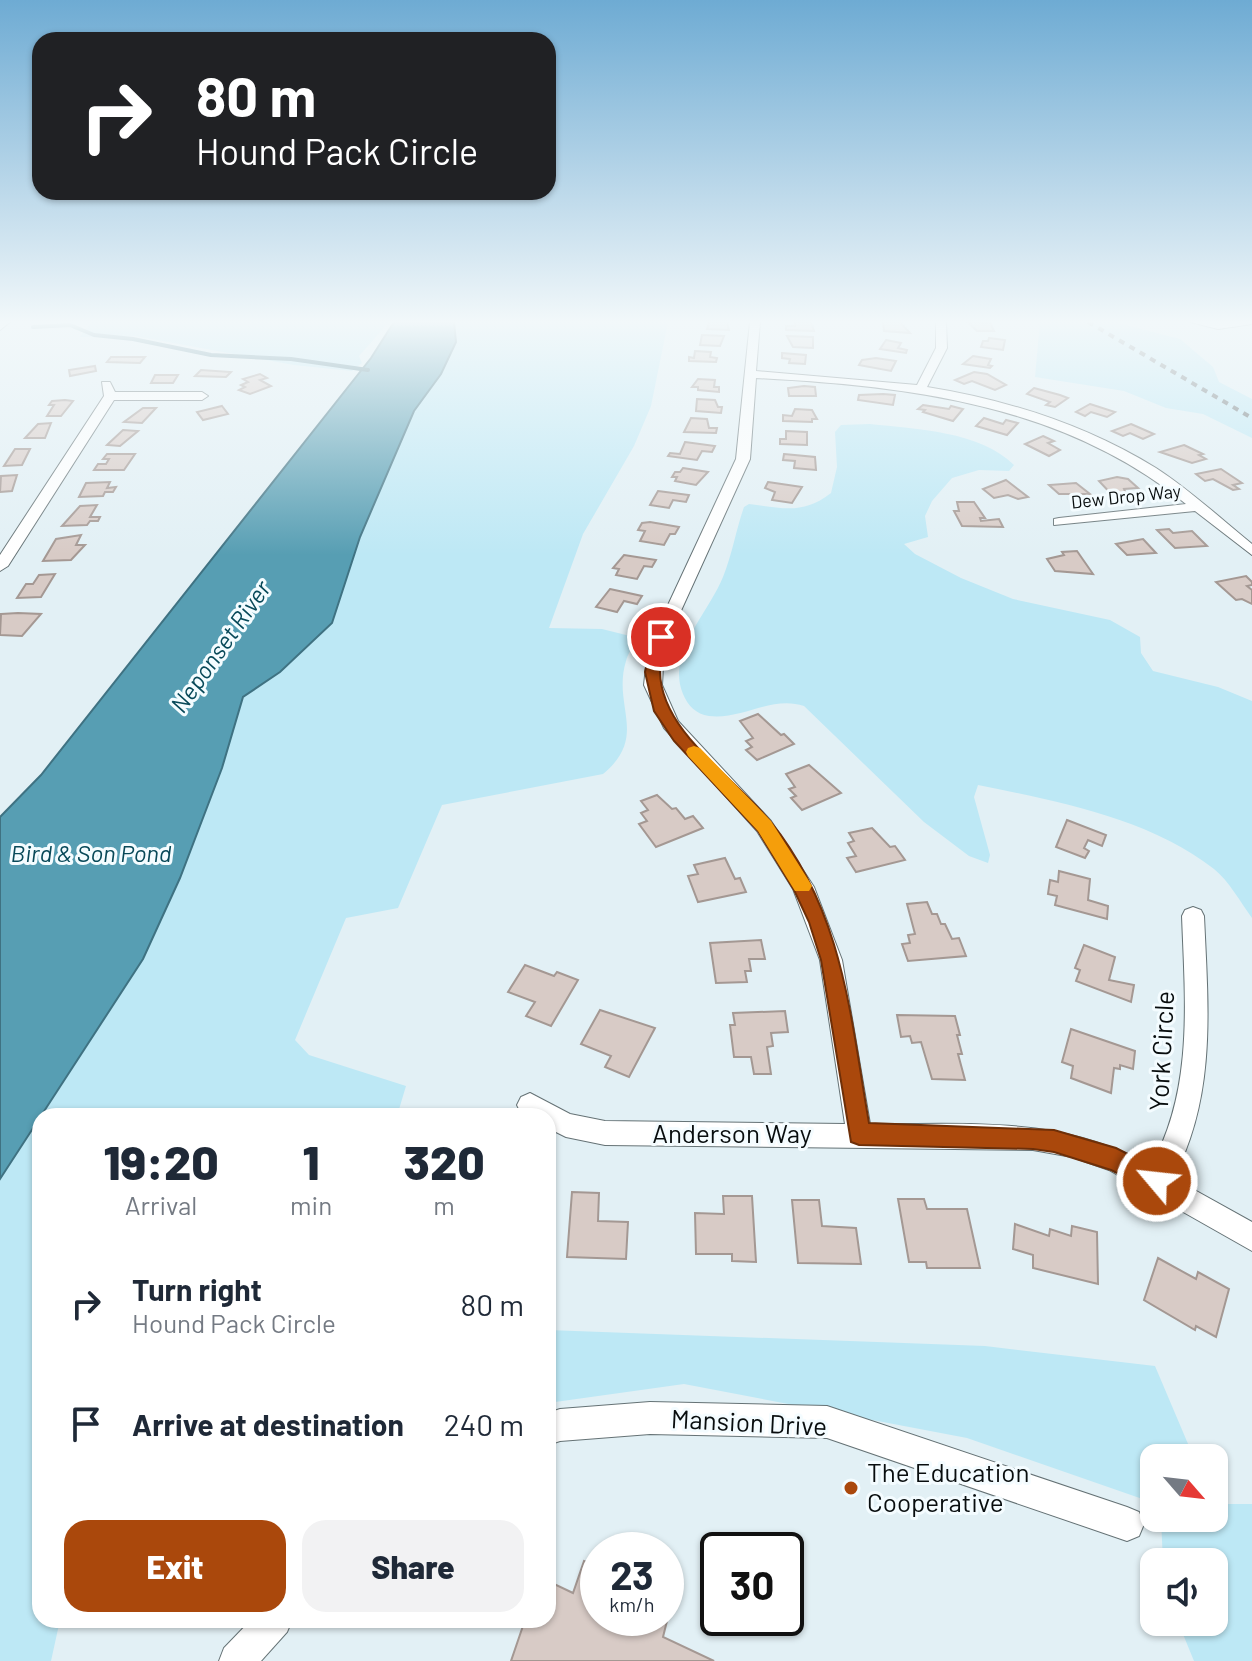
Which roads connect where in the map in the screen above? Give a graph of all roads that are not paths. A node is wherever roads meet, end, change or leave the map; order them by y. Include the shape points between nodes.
1 (102, 400) edge
2 (749, 400) edge
3 (980, 400) edge
4 (1196, 507) junction
5 (1059, 522) dead end
6 (1252, 551) edge
7 (0, 566) edge
8 (1193, 916) dead end
9 (530, 1105) dead end
10 (535, 1108) edge
11 (556, 1119) edge
12 (859, 1134) junction
13 (1157, 1181) junction
14 (1252, 1237) edge
15 (556, 1426) edge
16 (1127, 1524) dead end
17 (268, 1628) edge
18 (237, 1661) edge

1 - 7 street
2 - 12 street via 743,459 656,648 653,685 670,724 764,826 803,887 831,960
3 - 4 street via 1071,429 1152,471
4 - 5 street, Dew Drop Way
4 - 6 street
8 - 13 street, York Circle via 1194,1083 1185,1129
9 - 10 street, Anderson Way
11 - 12 street, Anderson Way via 605,1133
12 - 13 street, Anderson Way via 1054,1141 1116,1160
13 - 14 street, Anderson Way
15 - 16 street, Mansion Drive via 650,1418 827,1422
17 - 18 street

